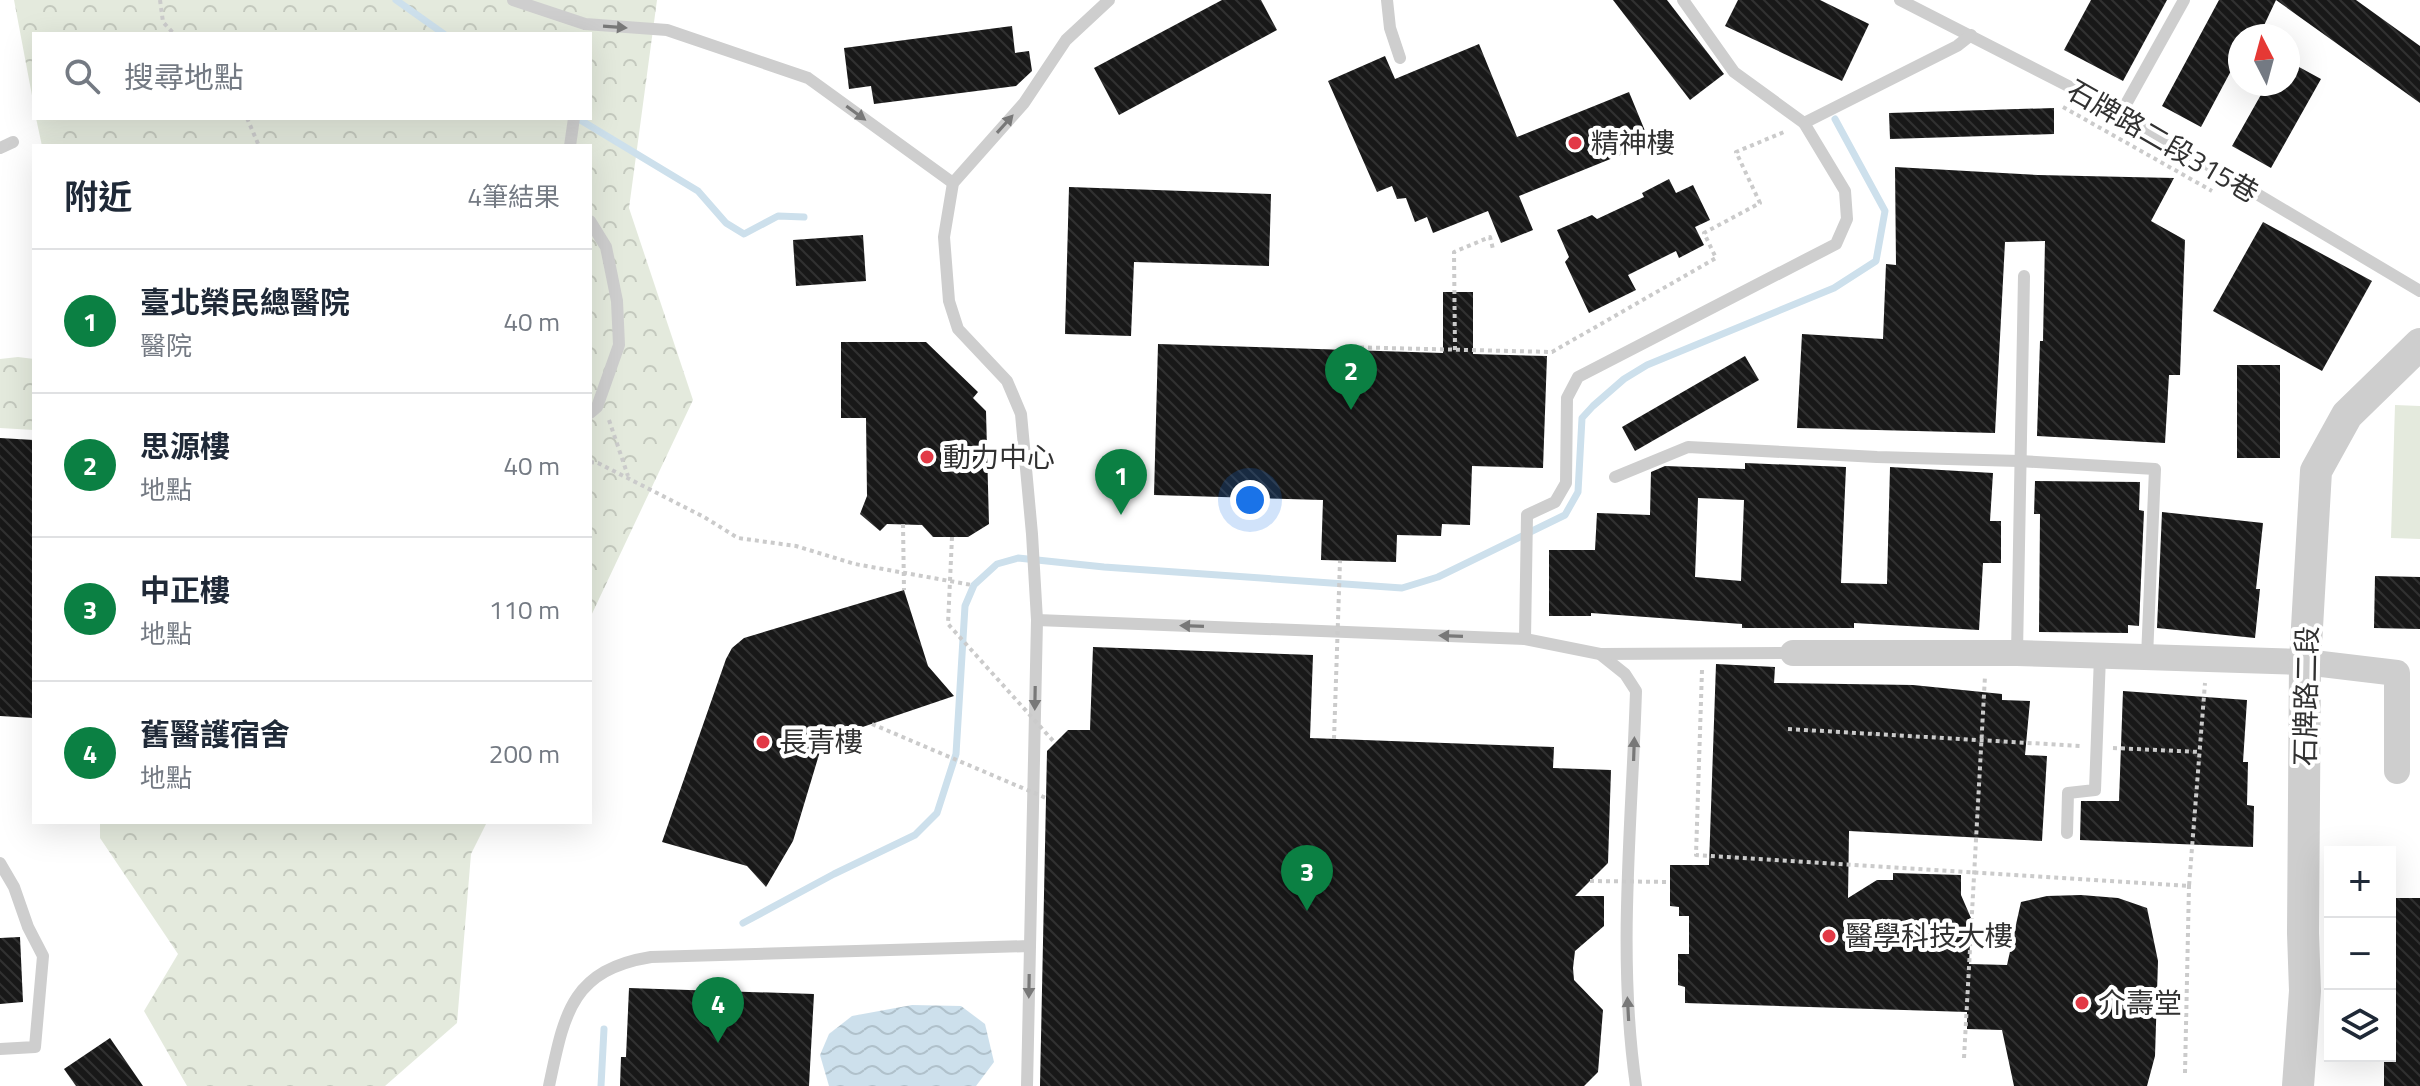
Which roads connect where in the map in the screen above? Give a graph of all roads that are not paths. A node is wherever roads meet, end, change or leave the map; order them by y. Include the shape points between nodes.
1 (513, 0) edge
2 (1109, 0) edge
3 (1387, 0) edge
4 (1683, 0) edge
5 (2184, 0) edge
6 (1904, 1) edge
7 (585, 29) edge
8 (1971, 35) junction
9 (1400, 58) dead end
10 (2121, 113) junction
11 (574, 120) edge
12 (1804, 123) junction
13 (13, 142) dead end
14 (570, 144) edge
15 (0, 148) edge
16 (953, 183) junction
17 (592, 224) edge
18 (2024, 276) dead end
19 (2420, 291) edge
20 (2420, 344) edge
21 (592, 411) edge
22 (2019, 461) junction
23 (1615, 477) dead end
24 (1037, 620) junction
25 (1525, 639) junction
26 (1793, 653) joint
27 (2017, 653) junction
28 (1600, 654) junction
29 (2100, 656) junction
30 (2147, 657) junction
31 (2305, 662) junction
32 (2397, 771) dead end
33 (2067, 833) dead end
34 (0, 863) edge
35 (1030, 946) junction
36 (0, 1049) edge
37 (549, 1086) edge
38 (1027, 1086) edge
39 (1636, 1086) edge
40 (2298, 1086) edge

1 - 7 lane
16 -> 2 lane via 1024,103 1066,40
3 - 9 lane
4 - 12 lane via 1734,72
5 - 10 lane
6 - 8 lane, 石牌路二段315巷
7 -> 16 lane via 667,30 808,78
8 - 10 lane, 石牌路二段315巷
8 - 12 lane
10 - 19 lane, 石牌路二段315巷
11 - 14 lane
12 - 25 lane via 1845,191 1847,219 1836,244 1578,377 1567,398 1566,483 1555,502 1527,515
13 - 15 lane
16 - 24 lane via 944,237 949,301 958,329 1007,381 1021,414
17 - 21 lane via 606,247 619,345
18 - 22 lane
20 - 31 street, 石牌路二段 via 2347,415 2316,471
22 - 23 lane via 1688,447
22 - 27 lane
22 - 30 lane via 2155,469
25 -> 24 lane
24 -> 35 lane
25 - 28 lane
26 - 27 street
26 - 28 lane
27 - 29 street
39 -> 28 lane via 1625,967 1636,691
29 - 30 street
29 - 33 lane via 2095,790 2068,793
30 - 31 street
31 - 32 street via 2397,673
31 - 40 street, 石牌路二段 via 2305,991
34 - 36 lane via 43,956 35,1047
35 - 37 lane via 622,962 598,975 576,998 562,1025
35 -> 38 lane

